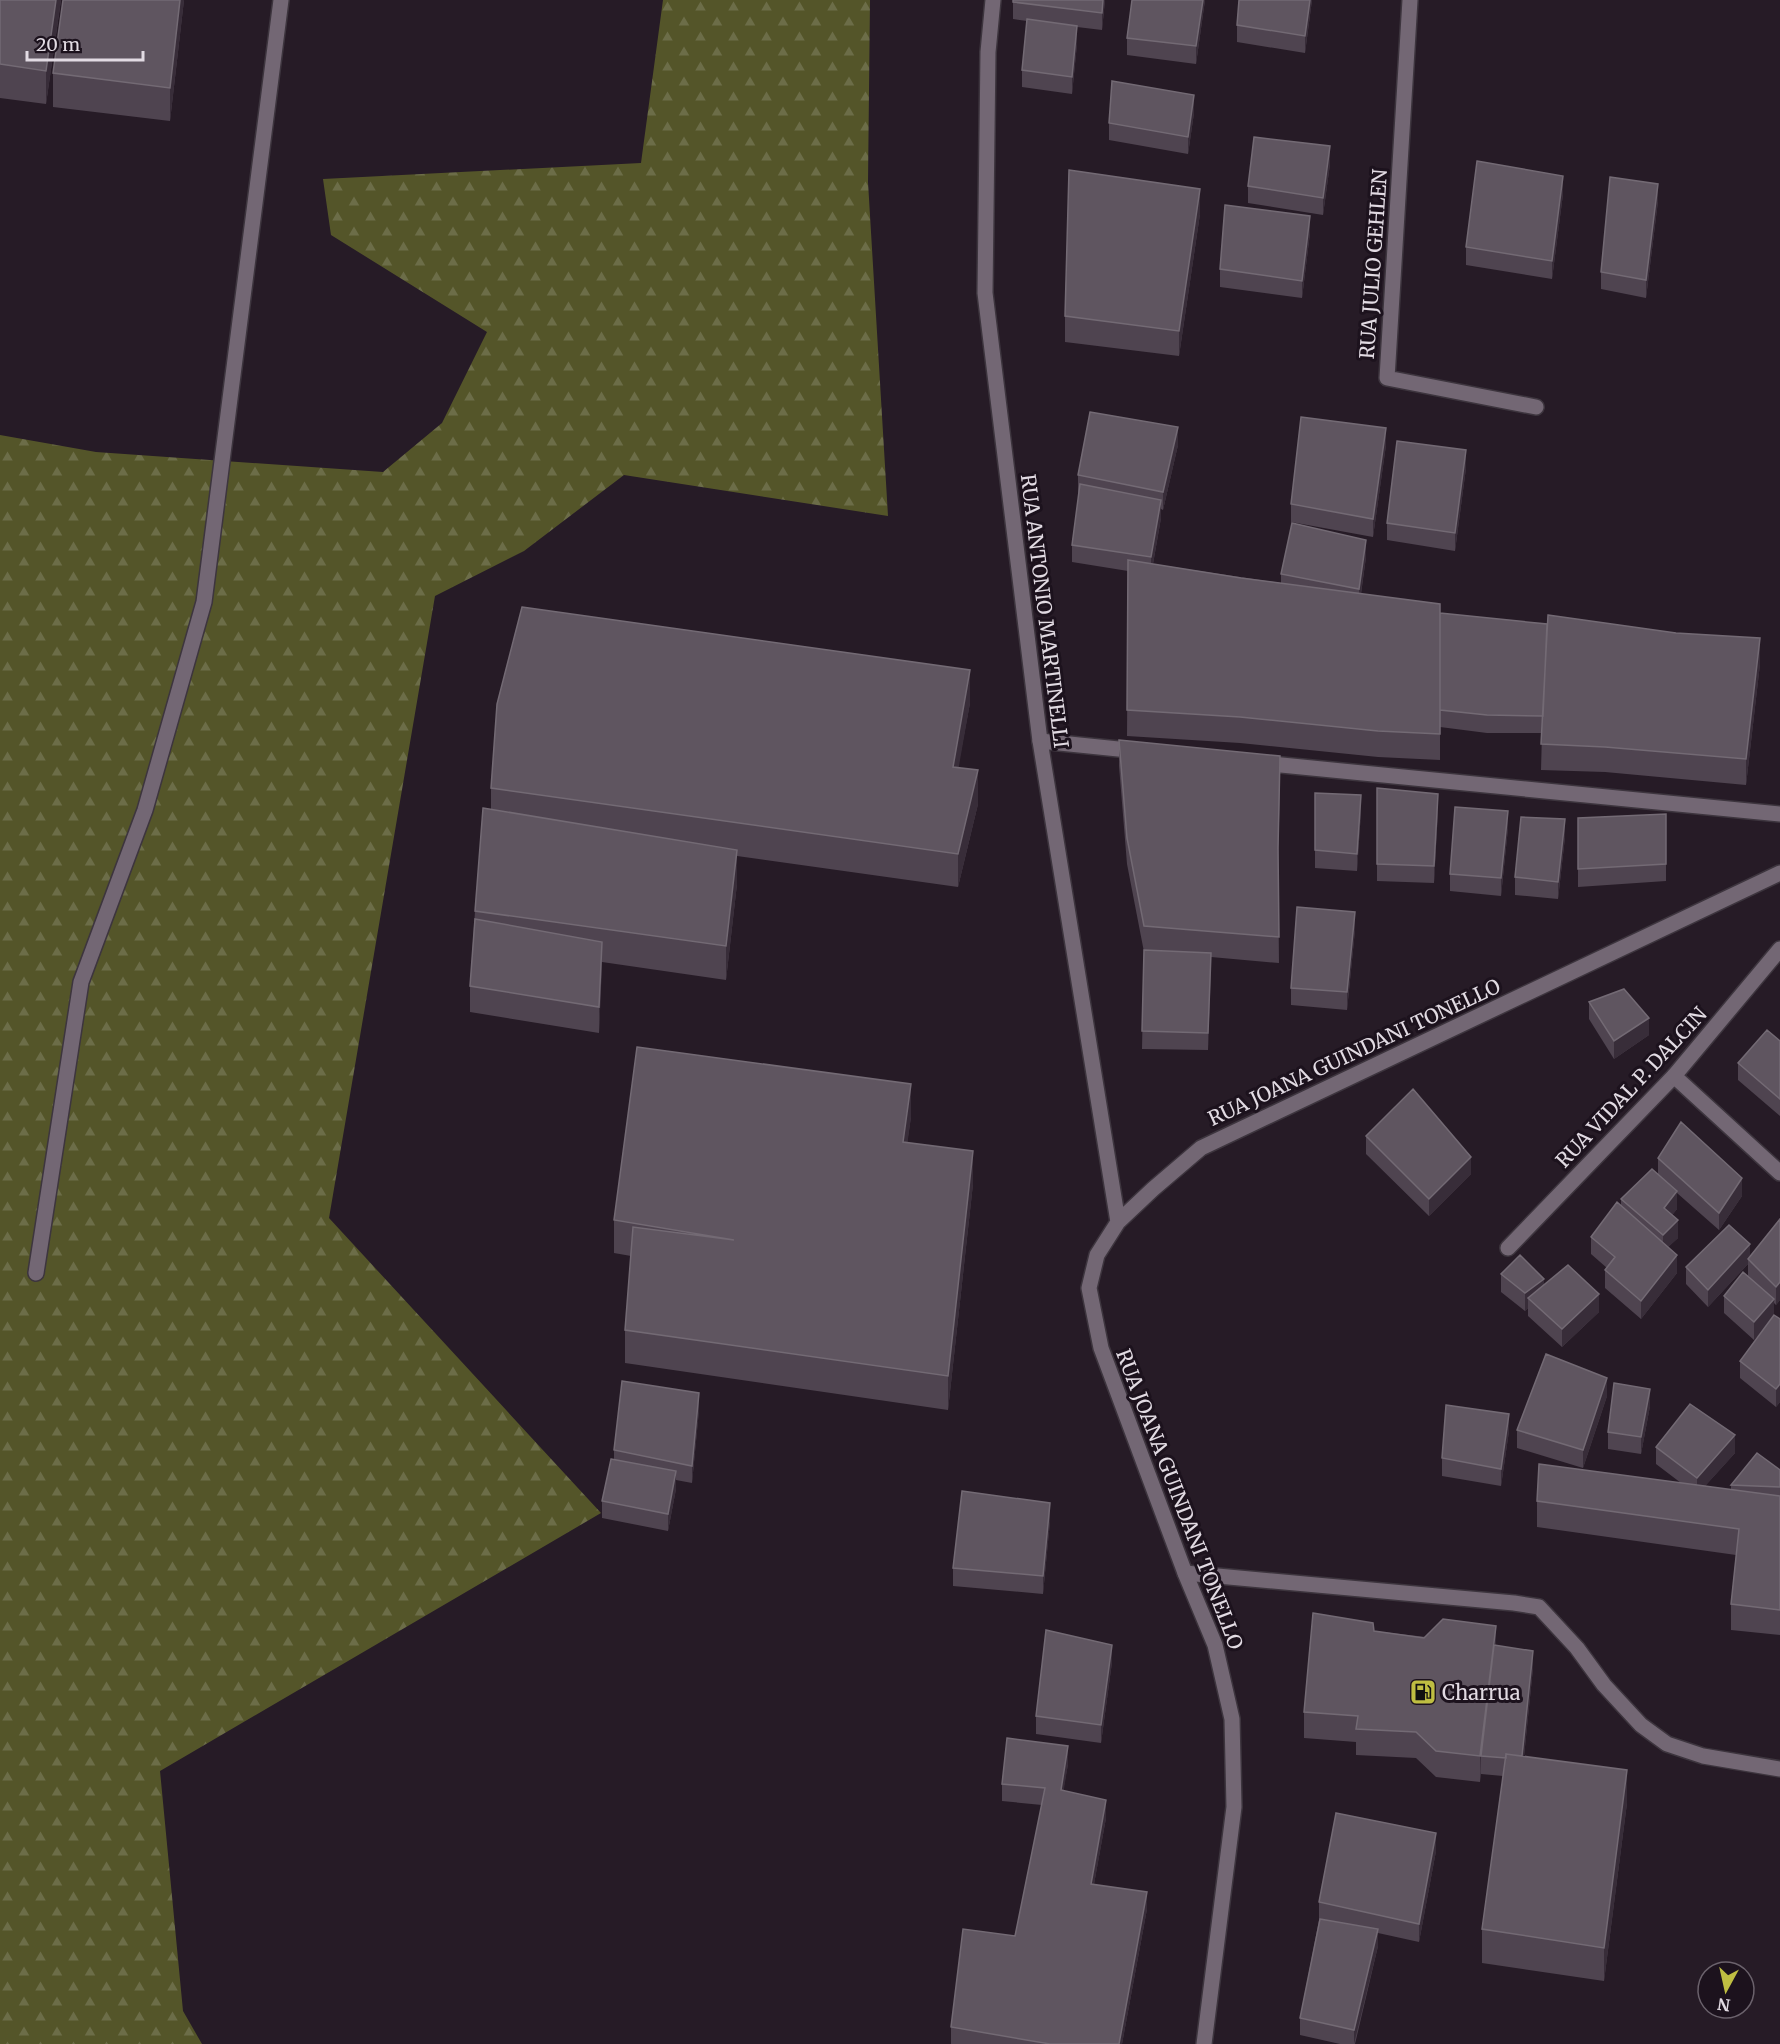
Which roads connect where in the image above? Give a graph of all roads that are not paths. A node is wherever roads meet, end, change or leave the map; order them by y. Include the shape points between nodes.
1 (281, 0) edge
2 (993, 0) edge
3 (1410, 0) edge
4 (1536, 407) dead end
5 (1040, 741) junction
6 (1147, 752) edge
7 (1243, 761) edge
8 (1780, 814) edge
9 (1780, 873) edge
10 (1780, 949) edge
11 (1674, 1076) junction
12 (1780, 1173) edge
13 (1118, 1222) junction
14 (1508, 1248) dead end
15 (36, 1273) dead end
16 (1185, 1573) junction
17 (1780, 1769) edge
18 (1204, 2044) edge

1 - 15 street via 204,602 144,810 81,982
2 - 5 street, RUA ANTONIO MARTINELLI via 988,52 985,293
3 - 4 street, RUA JULIO GEHLEN via 1387,378
5 - 6 street
5 - 13 street, RUA ANTONIO MARTINELLI
7 - 8 street
9 - 13 street, RUA JOANA GUINDANI TONELLO via 1201,1148
10 - 11 street, RUA VIDAL P. DALCIN
11 - 12 street
11 - 14 street, RUA VIDAL P. DALCIN
13 - 16 street, RUA JOANA GUINDANI TONELLO via 1097,1255 1089,1288 1101,1348
16 - 17 street via 1539,1608 1641,1725 1667,1744 1703,1756
16 - 18 street, RUA JOANA GUINDANI TONELLO via 1215,1645 1232,1719 1234,1807

